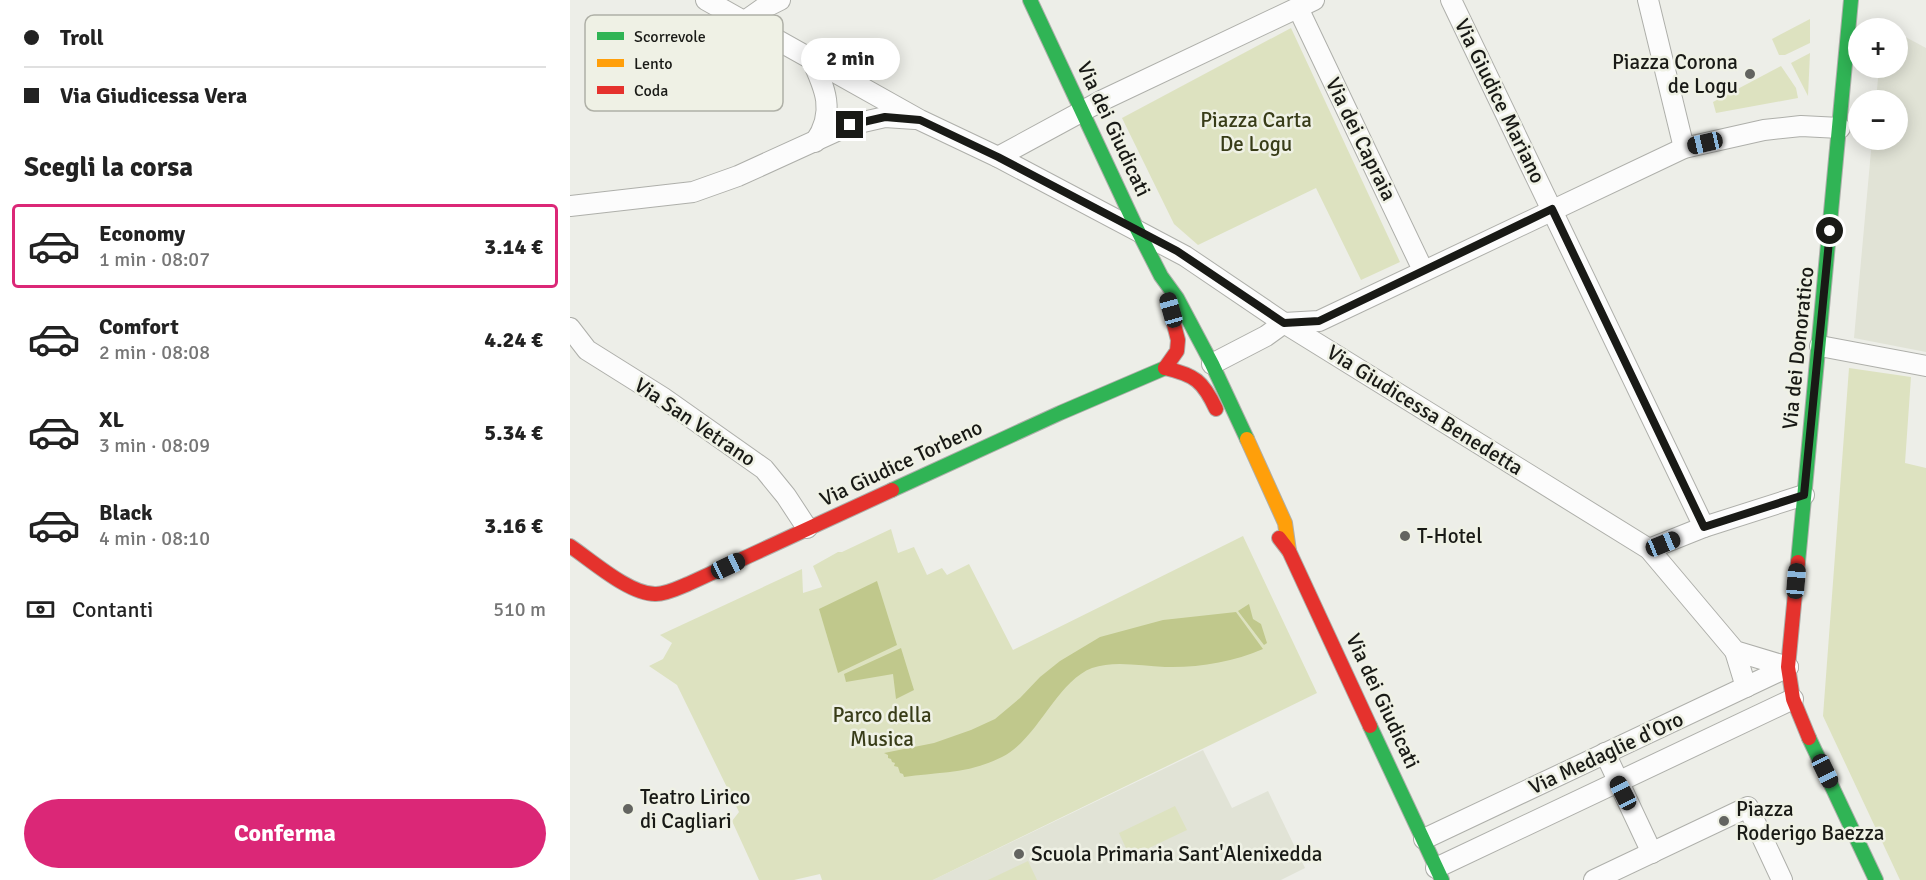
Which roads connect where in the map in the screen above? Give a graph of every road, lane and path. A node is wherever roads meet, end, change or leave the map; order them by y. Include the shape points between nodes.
1 (706, 0) edge
2 (780, 0) edge
3 (1030, 0) edge
4 (1451, 0) edge
5 (1648, 0) edge
6 (1851, 0) edge
7 (1306, 4) edge
8 (734, 15) edge
9 (754, 15) edge
10 (783, 42) edge
11 (812, 58) junction
12 (1082, 111) junction
13 (920, 120) junction
14 (1840, 128) junction
15 (815, 142) junction
16 (1684, 148) junction
17 (998, 157) junction
18 (570, 206) edge
19 (1552, 209) junction
20 (1137, 229) junction
21 (1423, 270) junction
22 (1161, 276) junction
23 (1284, 323) junction
24 (570, 328) edge
25 (1820, 346) junction
26 (1212, 364) junction
27 (1926, 366) edge
28 (1165, 368) junction
29 (1222, 422) dead end
30 (1804, 495) junction
31 (1704, 527) junction
32 (807, 528) junction
33 (1271, 528) dead end
34 (570, 546) edge
35 (1649, 549) junction
36 (1289, 551) junction
37 (1735, 651) junction
38 (1788, 667) junction
39 (1746, 687) junction
40 (1793, 699) junction
41 (1605, 753) junction
42 (1618, 782) junction
43 (1529, 789) junction
44 (1542, 818) junction
45 (1424, 839) junction
46 (1652, 853) junction
47 (1439, 874) edge
48 (1594, 880) edge
49 (1782, 880) edge
50 (1876, 880) edge

1 - 8 street, Via Giudicessa Benedetta
2 - 9 street
3 - 12 street, Via dei Giudicati
4 - 19 street, Via Giudice Mariano
5 - 16 street
6 - 14 street, Via dei Donoratico
7 - 12 street
7 - 21 street, Via dei Capraia
10 - 11 street, Via Giudicessa Benedetta
11 - 13 street, Via Giudicessa Benedetta
11 - 15 street via 822,83 827,114 824,129
12 - 17 street
12 - 20 street, Via dei Giudicati
13 - 15 street via 885,117 850,125
13 - 17 street, Via Giudicessa Benedetta
14 - 16 street via 1764,130
14 - 25 street, Via dei Donoratico
15 - 18 street via 693,192
16 - 19 street
17 - 20 street, Via Giudicessa Benedetta
19 - 21 street
19 - 31 street, Via Giudice Mariano
20 - 22 street, Via dei Giudicati
20 - 23 street, Via Giudicessa Benedetta via 1185,256
21 - 23 street via 1319,321
22 - 26 street, Via dei Giudicati
22 - 28 street, Via dei Giudicati via 1178,340 1177,351
23 - 26 street
23 - 35 street, Via Giudicessa Benedetta
24 - 32 street, Via San Vetrano via 587,350 764,469
25 - 27 street
25 - 30 street, Via dei Donoratico
26 - 36 street, Via dei Giudicati via 1285,523
28 - 29 street via 1198,378
28 - 32 street, Via Giudice Torbeno
30 - 31 street
30 - 38 street, Via dei Donoratico
31 - 35 street
32 - 34 street, Via Giudice Torbeno via 688,584 654,595 624,581
33 - 36 street, Via dei Giudicati
35 - 37 street, Via Giudicessa Benedetta
36 - 45 street, Via dei Giudicati
37 - 38 street
37 - 39 street, Via Giudicessa Benedetta
38 - 39 street, Via Medaglie d'Oro
38 - 40 street, Via dei Donoratico
39 - 41 street, Via Medaglie d'Oro
40 - 42 street, Via Medaglie d'Oro
40 - 50 street, Via dei Donoratico
41 - 42 street
41 - 43 street, Via Medaglie d'Oro
42 - 44 street, Via Medaglie d'Oro
42 - 46 street
43 - 44 street
43 - 45 street, Via Medaglie d'Oro
44 - 47 street, Via Medaglie d'Oro
45 - 47 street, Via dei Giudicati
46 - 48 street
46 - 49 street via 1748,807

